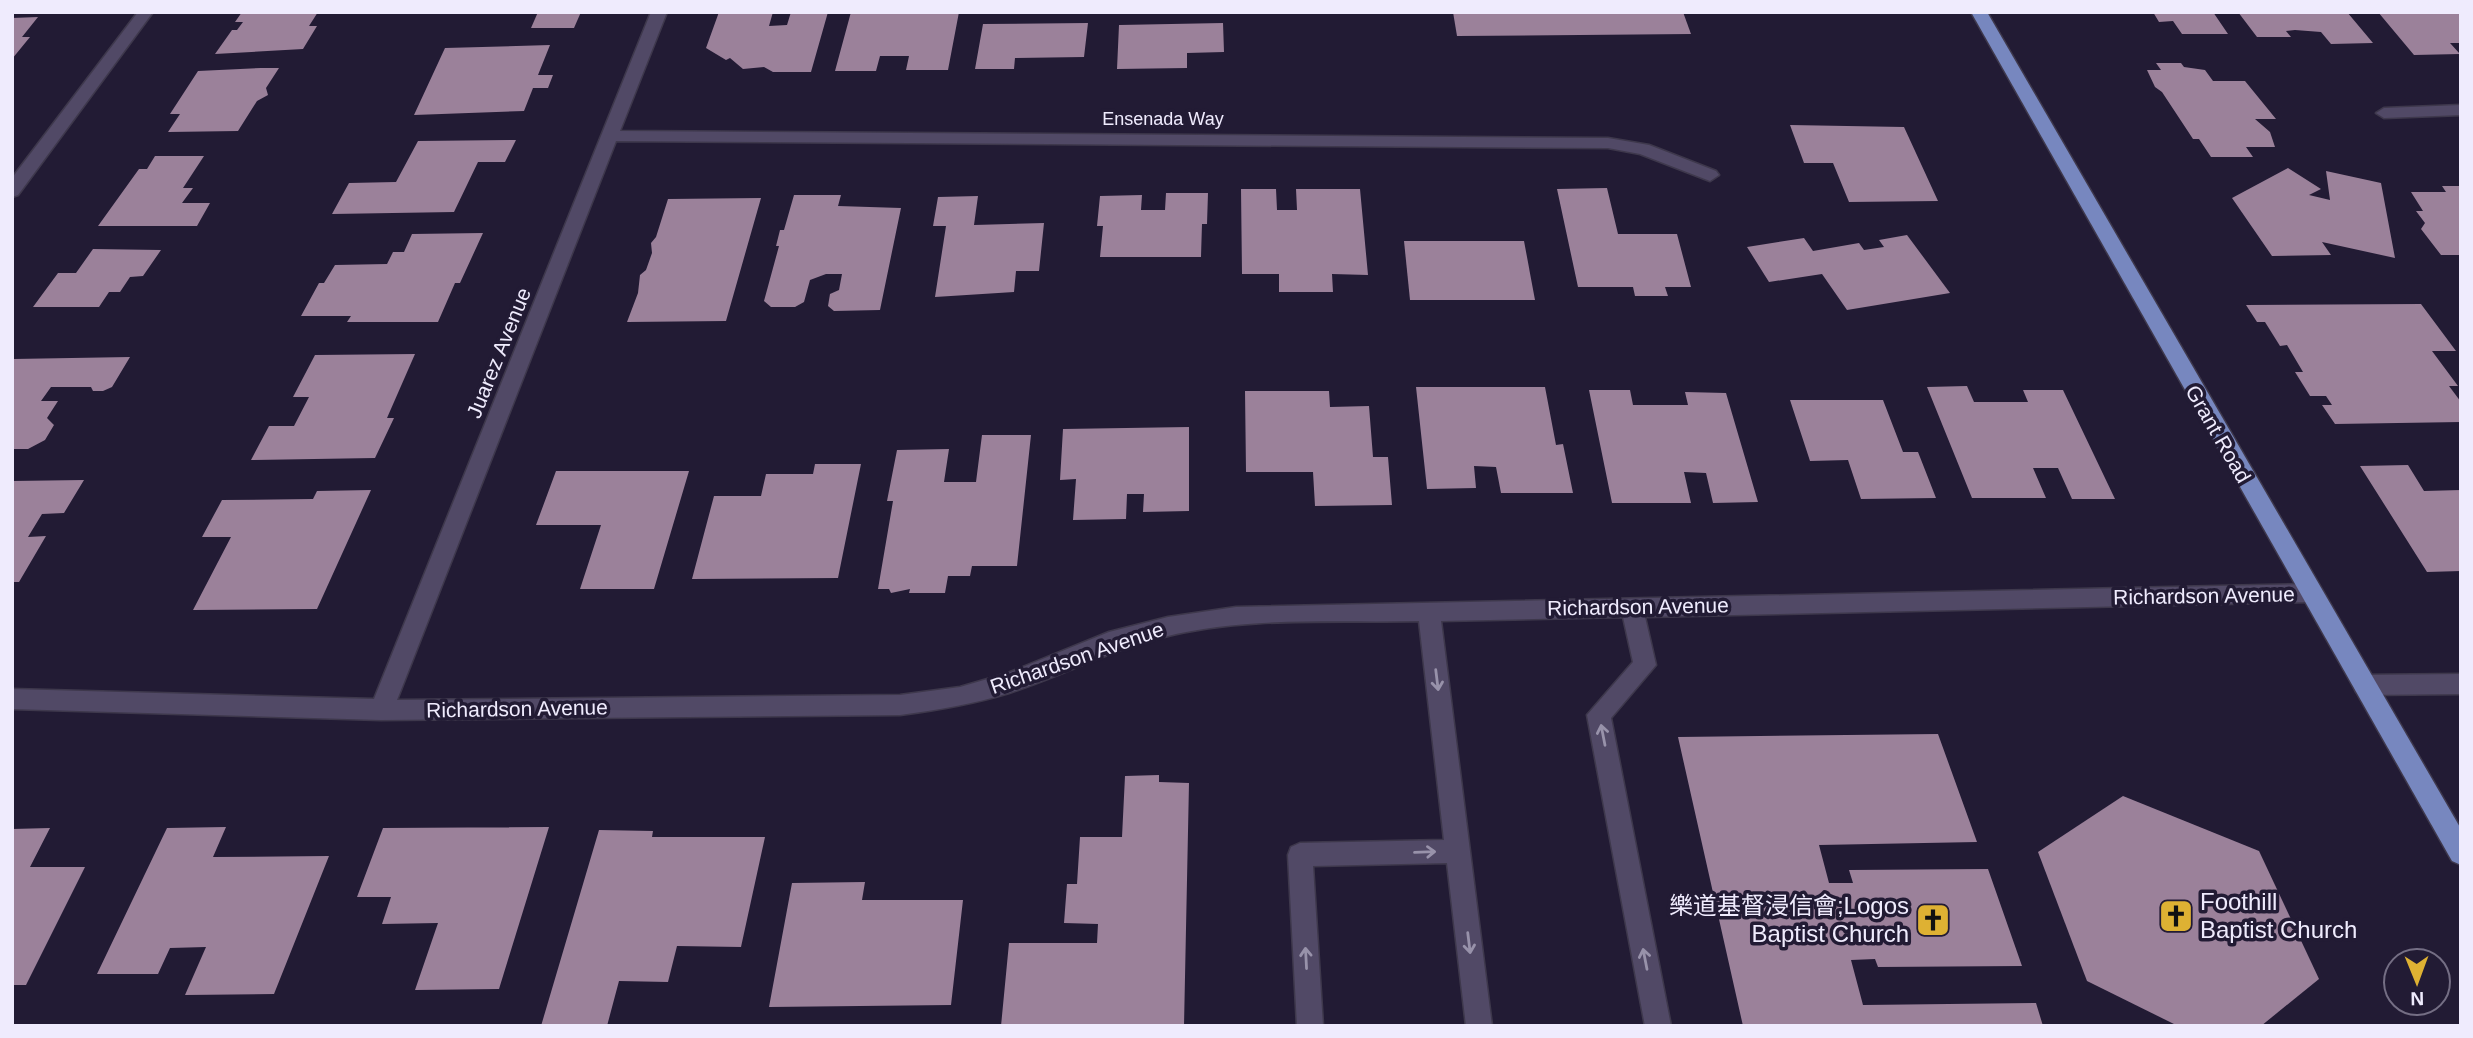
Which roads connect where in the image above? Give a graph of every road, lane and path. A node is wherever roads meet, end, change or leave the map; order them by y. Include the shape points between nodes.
1 (146, 12) edge
2 (659, 12) edge
3 (1979, 12) edge
4 (2461, 110) edge
5 (2384, 113) dead end
6 (610, 136) junction
7 (1710, 176) dead end
8 (12, 191) edge
9 (2310, 593) junction
10 (1632, 608) junction
11 (1429, 612) junction
12 (2461, 684) edge
13 (2364, 685) junction
14 (12, 699) edge
15 (381, 710) junction
16 (1458, 851) junction
17 (2461, 853) edge
18 (1310, 1026) edge
19 (1479, 1026) edge
20 (1658, 1026) edge

1 - 8 street
2 - 6 street, Juarez Avenue
3 - 9 main road, Grant Road
4 - 5 street
6 - 7 street, Ensenada Way via 1608,143 1643,149
6 - 15 street, Juarez Avenue
9 - 10 street, Richardson Avenue
9 - 13 main road, Grant Road
10 - 11 street, Richardson Avenue
20 -> 10 street via 1599,715 1645,666
11 - 15 street, Richardson Avenue via 1236,616 1168,625 1109,642 972,694 900,705
11 -> 16 street
12 - 13 street
13 - 17 main road, Grant Road
14 - 15 street, Richardson Avenue
18 -> 16 street via 1300,855
16 -> 19 street

